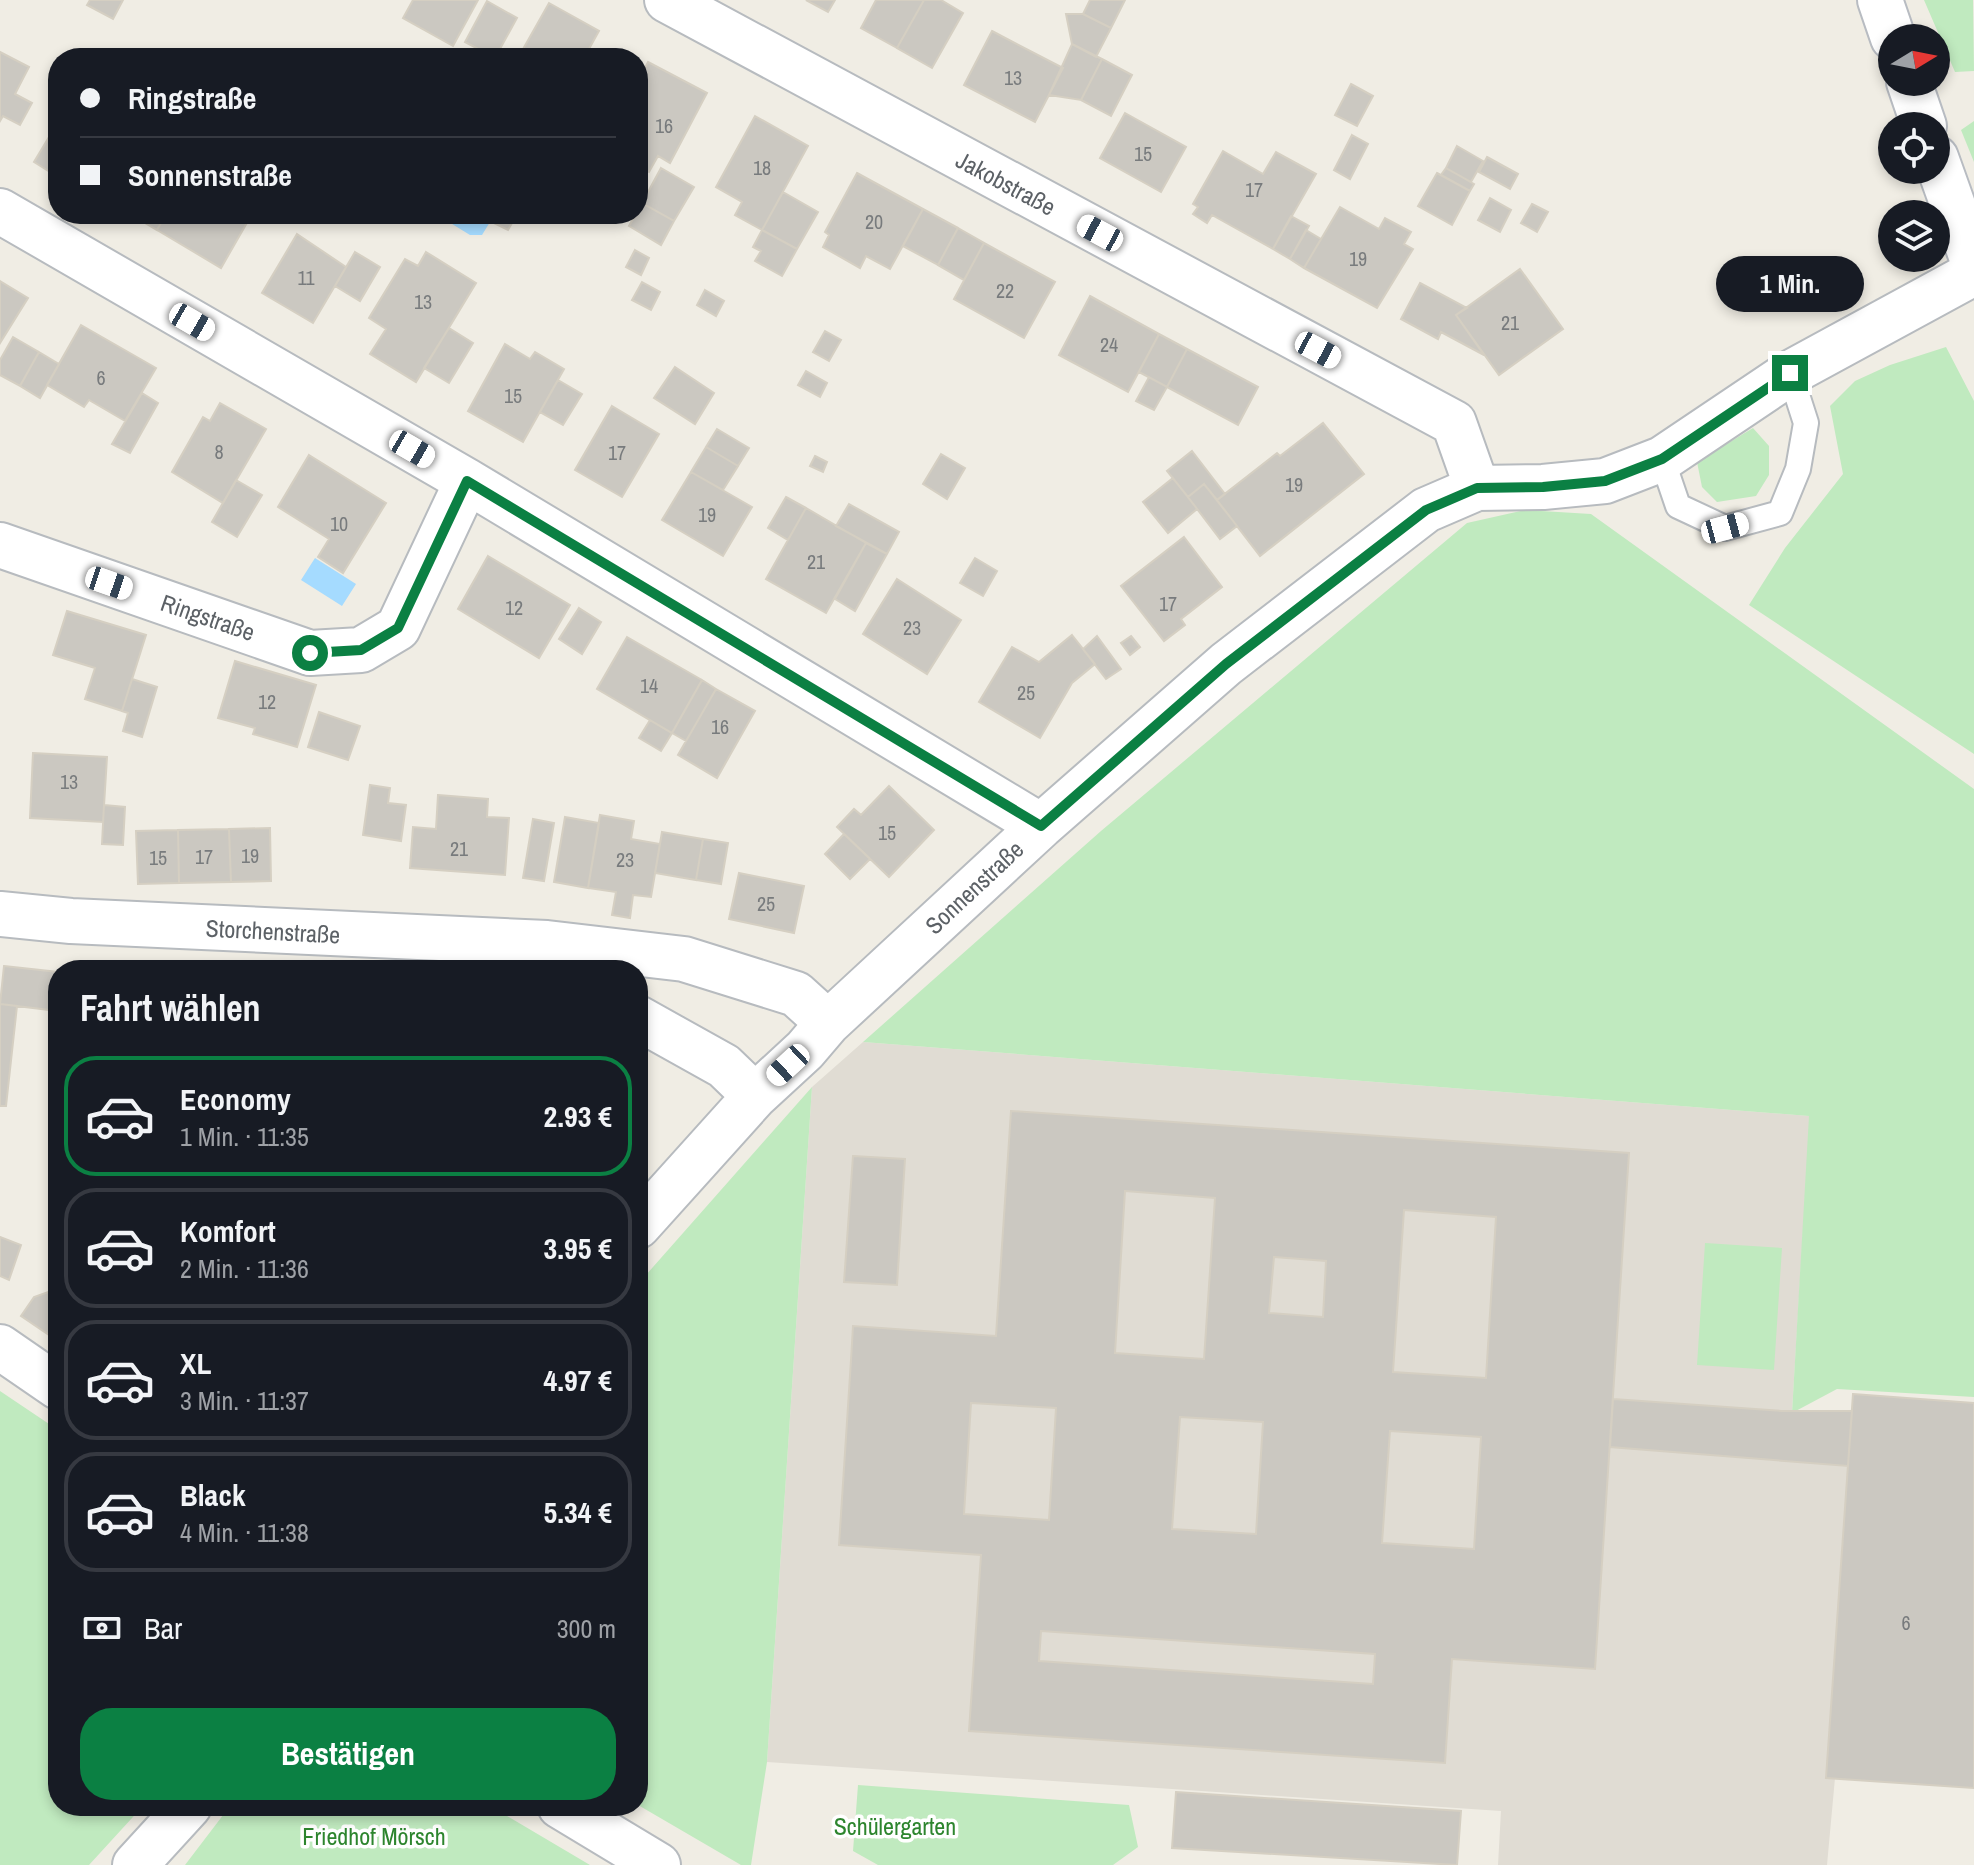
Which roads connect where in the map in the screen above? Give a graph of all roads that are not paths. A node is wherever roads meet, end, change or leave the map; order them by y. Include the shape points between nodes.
1 (667, 0) edge
2 (1880, 0) edge
3 (1888, 24) edge
4 (1945, 184) edge
5 (0, 211) edge
6 (1974, 264) edge
7 (1974, 273) edge
8 (1790, 373) junction
9 (1662, 459) junction
10 (467, 481) junction
11 (1477, 488) junction
12 (0, 545) edge
13 (1041, 826) junction
14 (0, 914) edge
15 (549, 957) edge
16 (828, 1023) junction
17 (648, 1024) edge
18 (755, 1096) junction
19 (648, 1215) edge
20 (0, 1347) edge
21 (48, 1380) edge
22 (180, 1816) edge
23 (577, 1816) edge
24 (135, 1865) edge
25 (658, 1865) edge

1 - 11 street, Jakobstraße via 1454,423
2 - 3 street
4 - 6 street
5 - 10 street
7 - 8 street, Sonnenstraße
8 - 9 street, Sonnenstraße
8 - 9 lane via 1806,423 1798,469 1780,513 1725,528 1678,506
9 - 11 street, Sonnenstraße via 1605,481
10 - 12 street, Ringstraße via 398,628 361,650 310,653
10 - 13 street
11 - 13 street, Sonnenstraße via 1426,510 1239,654
13 - 16 street, Sonnenstraße
14 - 15 street, Storchenstraße
15 - 16 street, Storchenstraße via 684,959 796,994
16 - 18 street, Sonnenstraße
17 - 18 street via 724,1066
18 - 19 street, Sonnenstraße
20 - 21 street
22 - 24 street
23 - 25 street

